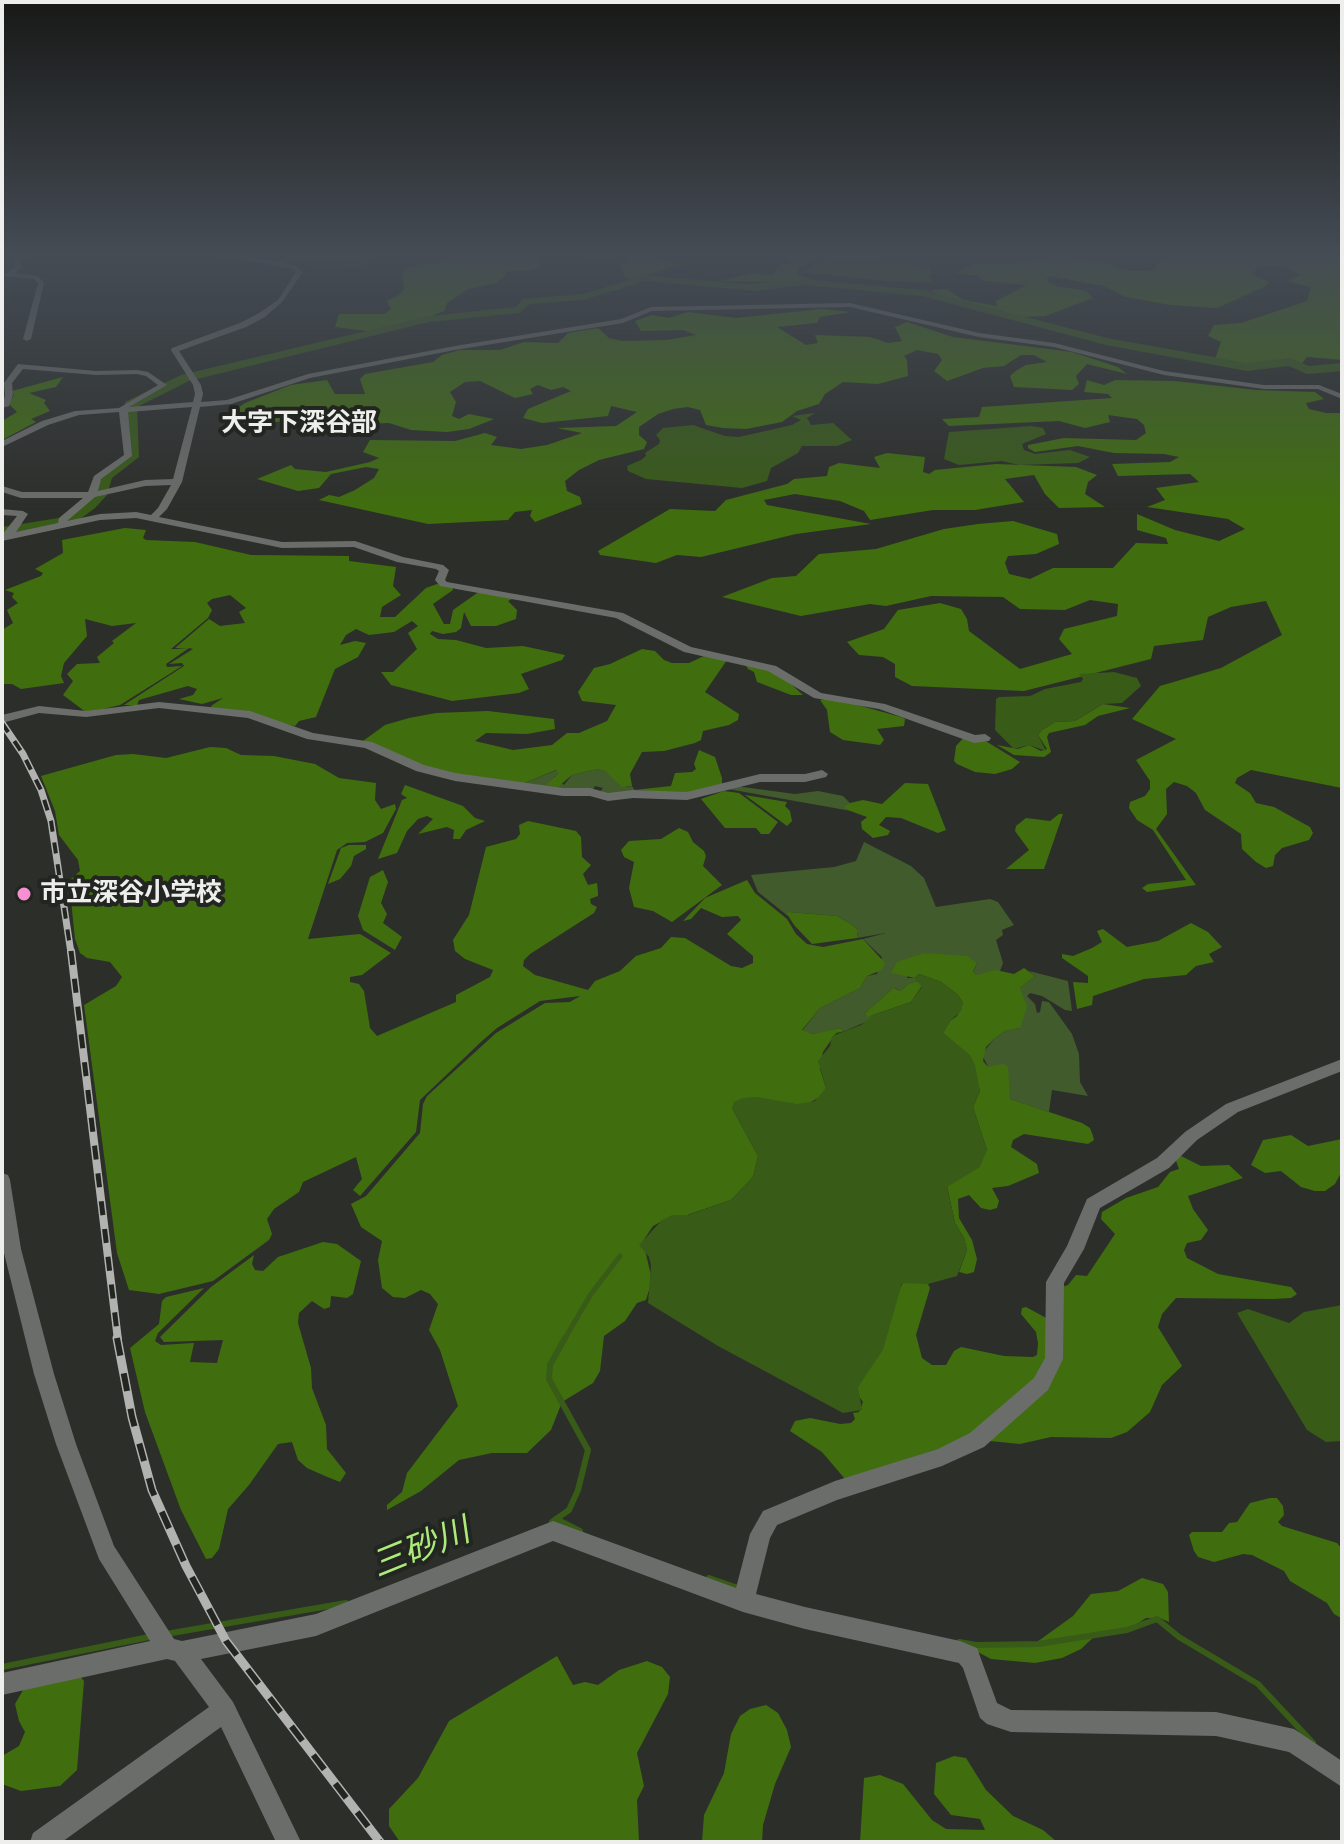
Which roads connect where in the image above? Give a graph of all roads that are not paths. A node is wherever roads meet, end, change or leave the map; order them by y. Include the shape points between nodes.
1 (205, 339) edge
2 (511, 339) edge
3 (1009, 339) edge
4 (1342, 397) edge
5 (195, 405) junction
6 (5, 406) dead end
7 (123, 412) junction
8 (2, 444) edge
9 (177, 482) junction
10 (2, 489) edge
11 (92, 495) junction
12 (2, 512) edge
13 (153, 518) junction
14 (62, 522) junction
15 (8, 534) edge
16 (2, 719) edge
17 (985, 738) dead end
18 (822, 774) dead end
19 (1342, 1065) edge
20 (2, 1180) edge
21 (745, 1594) junction
22 (167, 1644) junction
23 (2, 1684) edge
24 (225, 1710) junction
25 (1342, 1775) edge
26 (42, 1842) edge
27 (289, 1842) edge

1 - 5 street via 175,350 199,394
2 - 5 street via 308,376 235,400
3 - 4 street via 1164,373 1264,387 1319,387
5 - 7 street
5 - 9 street
6 - 7 street via 8,383 21,366 137,372 163,385 123,407
7 - 8 street via 78,413
7 - 11 street via 128,456 97,478
9 - 11 street
9 - 13 street
10 - 11 street via 21,495
11 - 14 street
12 - 15 street via 23,514
13 - 14 street via 117,515
13 - 17 street via 282,545 355,544 439,567 444,584 619,615 688,650 786,673 818,696 881,706 974,739
14 - 15 street
16 - 18 street via 39,709 92,713 159,705 250,715 311,736 368,745 455,777 608,797 695,795 760,778
19 - 21 street via 1232,1108 1163,1163 1093,1204 1055,1282 1054,1359 1041,1384 977,1440 770,1518 760,1534
20 - 22 street via 12,1249 66,1444 106,1552
21 - 22 street via 553,1531 316,1625
21 - 25 street via 805,1618 969,1656 988,1710 1011,1721 1216,1724 1294,1741
22 - 23 street
22 - 24 street
24 - 26 street
24 - 27 street

